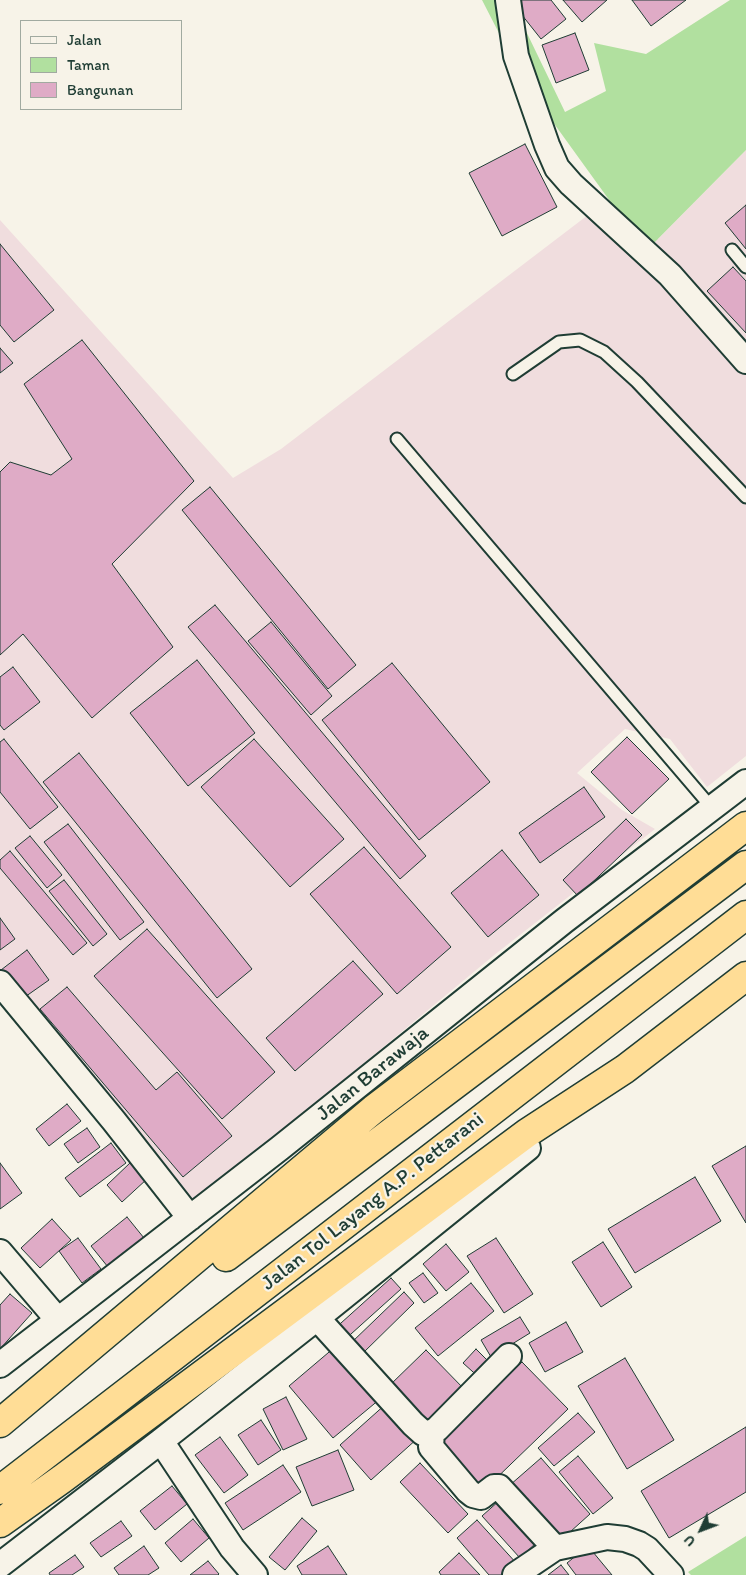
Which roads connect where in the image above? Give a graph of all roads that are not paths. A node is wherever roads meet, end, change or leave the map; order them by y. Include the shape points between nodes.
1 (508, 0) edge
2 (732, 250) dead end
3 (746, 267) edge
4 (746, 360) edge
5 (512, 374) dead end
6 (397, 439) dead end
7 (746, 497) edge
8 (746, 782) edge
9 (712, 808) junction
10 (746, 826) edge
11 (746, 865) edge
12 (746, 915) edge
13 (746, 976) edge
14 (0, 983) edge
15 (625, 1069) junction
16 (190, 1218) junction
17 (0, 1252) edge
18 (318, 1318) junction
19 (58, 1320) junction
20 (509, 1356) dead end
21 (0, 1365) edge
22 (0, 1423) edge
23 (0, 1429) edge
24 (432, 1432) junction
25 (161, 1441) junction
26 (0, 1490) edge
27 (0, 1523) edge
28 (555, 1548) junction
29 (0, 1565) edge
30 (255, 1575) edge
31 (515, 1575) edge
32 (671, 1575) edge

1 - 4 street via 516,56 558,168 670,276
2 - 3 lane
5 - 7 lane via 559,342 580,340 604,352 637,382
6 - 9 lane
8 - 9 street, Jalan Barawaja
9 - 16 street, Jalan Barawaja via 564,921
10 - 22 highway via 374,1109
11 - 23 highway, Jalan Tol Layang A.P. Pettarani
12 - 26 highway, Jalan Tol Layang A.P. Pettarani
13 - 15 highway
14 - 16 street
15 - 18 street
15 - 27 highway via 527,1133
16 - 19 street, Jalan Barawaja
17 - 19 street
18 - 24 street via 418,1430
18 - 25 street
19 - 21 street, Jalan Barawaja
20 - 24 street
24 - 28 street via 431,1447 473,1495 481,1497 494,1486 499,1487
25 - 29 street
25 - 30 street via 232,1548
28 - 31 street
28 - 32 street via 606,1537 625,1539 647,1549

